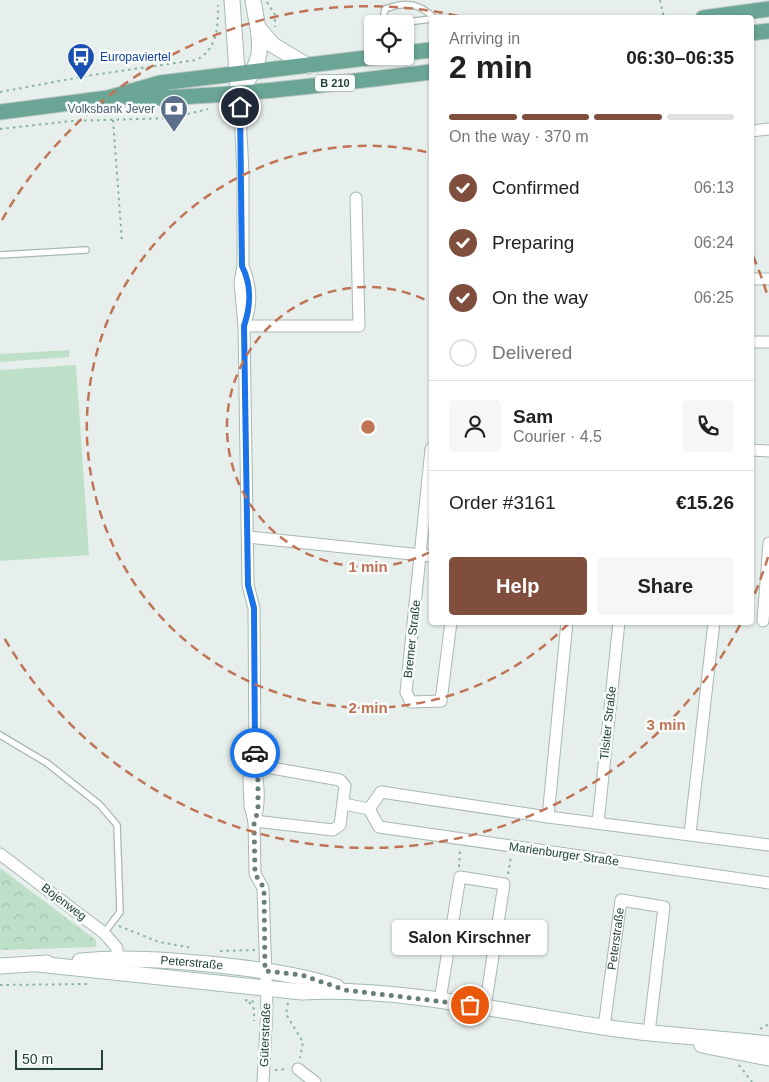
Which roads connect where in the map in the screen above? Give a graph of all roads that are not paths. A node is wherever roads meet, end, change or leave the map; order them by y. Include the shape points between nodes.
1 (232, 0) edge
2 (253, 0) edge
3 (761, 8) edge
4 (384, 15) edge
5 (430, 15) edge
6 (720, 15) edge
7 (429, 19) edge
8 (414, 21) edge
9 (266, 31) junction
10 (769, 31) edge
11 (754, 33) edge
12 (429, 50) edge
13 (414, 53) edge
14 (364, 58) edge
15 (308, 66) junction
16 (253, 72) junction
17 (429, 72) edge
18 (236, 73) junction
19 (239, 93) junction
20 (108, 98) junction
21 (0, 112) edge
22 (769, 129) edge
23 (754, 131) edge
24 (356, 198) dead end
25 (86, 250) dead end
26 (0, 256) edge
27 (754, 279) edge
28 (769, 279) edge
29 (244, 326) junction
30 (754, 342) edge
31 (769, 342) edge
32 (754, 450) edge
33 (769, 451) edge
34 (429, 492) edge
35 (248, 537) junction
36 (769, 543) edge
37 (426, 555) edge
38 (754, 616) edge
39 (766, 622) edge
40 (451, 625) edge
41 (567, 625) edge
42 (619, 625) edge
43 (714, 625) edge
44 (0, 735) edge
45 (255, 766) junction
46 (344, 804) junction
47 (369, 809) junction
48 (548, 817) junction
49 (254, 821) junction
50 (598, 823) junction
51 (690, 834) junction
52 (769, 845) edge
53 (0, 854) edge
54 (769, 884) edge
55 (104, 933) junction
56 (117, 957) junction
57 (38, 964) junction
58 (0, 966) edge
59 (265, 971) junction
60 (266, 987) junction
61 (345, 990) junction
62 (440, 1000) junction
63 (485, 1008) junction
64 (604, 1027) junction
65 (649, 1033) junction
66 (769, 1044) edge
67 (769, 1058) edge
68 (298, 1069) road end
69 (263, 1082) edge
70 (315, 1082) edge

1 - 18 main road
2 - 9 main road
3 - 6 main road
4 - 5 lane via 385,9 392,6 414,5 423,6
7 - 8 lane
9 - 15 main road via 266,40
9 - 16 main road
10 - 11 main road
12 - 13 main road
14 - 15 main road, B 210
15 - 16 main road, B 210
16 - 18 main road, B 210
16 - 19 main road
17 - 19 main road, B 210
18 - 19 main road
18 - 20 main road, B 210 via 160,83
19 - 20 main road, B 210
19 - 29 street, Güterstraße via 242,266 249,280 249,310
20 - 21 main road, B 210
22 - 23 street
24 - 29 street via 359,326
25 - 26 lane
27 - 28 street
29 - 35 street, Güterstraße
30 - 31 street
32 - 33 street
34 - 37 street, Bremer Straße
35 - 37 street
35 - 45 street, Güterstraße via 248,585 254,608
36 - 39 street
37 - 40 street, Bremer Straße via 406,692 411,702 441,701
38 - 39 street
41 - 48 street
42 - 50 street, Tilsiter Straße
43 - 51 street
44 - 55 lane via 47,763 100,804 117,825 120,912
45 - 46 street via 340,780 345,786
45 - 49 street, Güterstraße via 249,779
46 - 47 street
46 - 49 street via 340,825 333,830
47 - 48 street via 381,792
47 - 54 street, Marienburger Straße via 379,827
48 - 50 street
49 - 59 street, Güterstraße via 255,874 264,888
50 - 51 street
51 - 52 street
53 - 55 street, Bojenweg
55 - 56 street, Bojenweg via 117,948
56 - 57 main road, Peterstraße
56 - 59 main road, Peterstraße
57 - 58 main road, Peterstraße
57 - 60 main road, Peterstraße
59 - 60 street, Güterstraße
59 - 61 main road, Peterstraße via 302,975
60 - 61 main road, Peterstraße via 302,992
60 - 69 street, Güterstraße
61 - 62 main road, Peterstraße
62 - 63 main road, Peterstraße
62 - 63 street via 460,877 504,884
63 - 64 main road, Peterstraße
64 - 65 main road, Peterstraße
64 - 65 street, Peterstraße via 621,900 664,907
65 - 66 main road, Peterstraße
65 - 67 main road, Peterstraße
68 - 70 street

